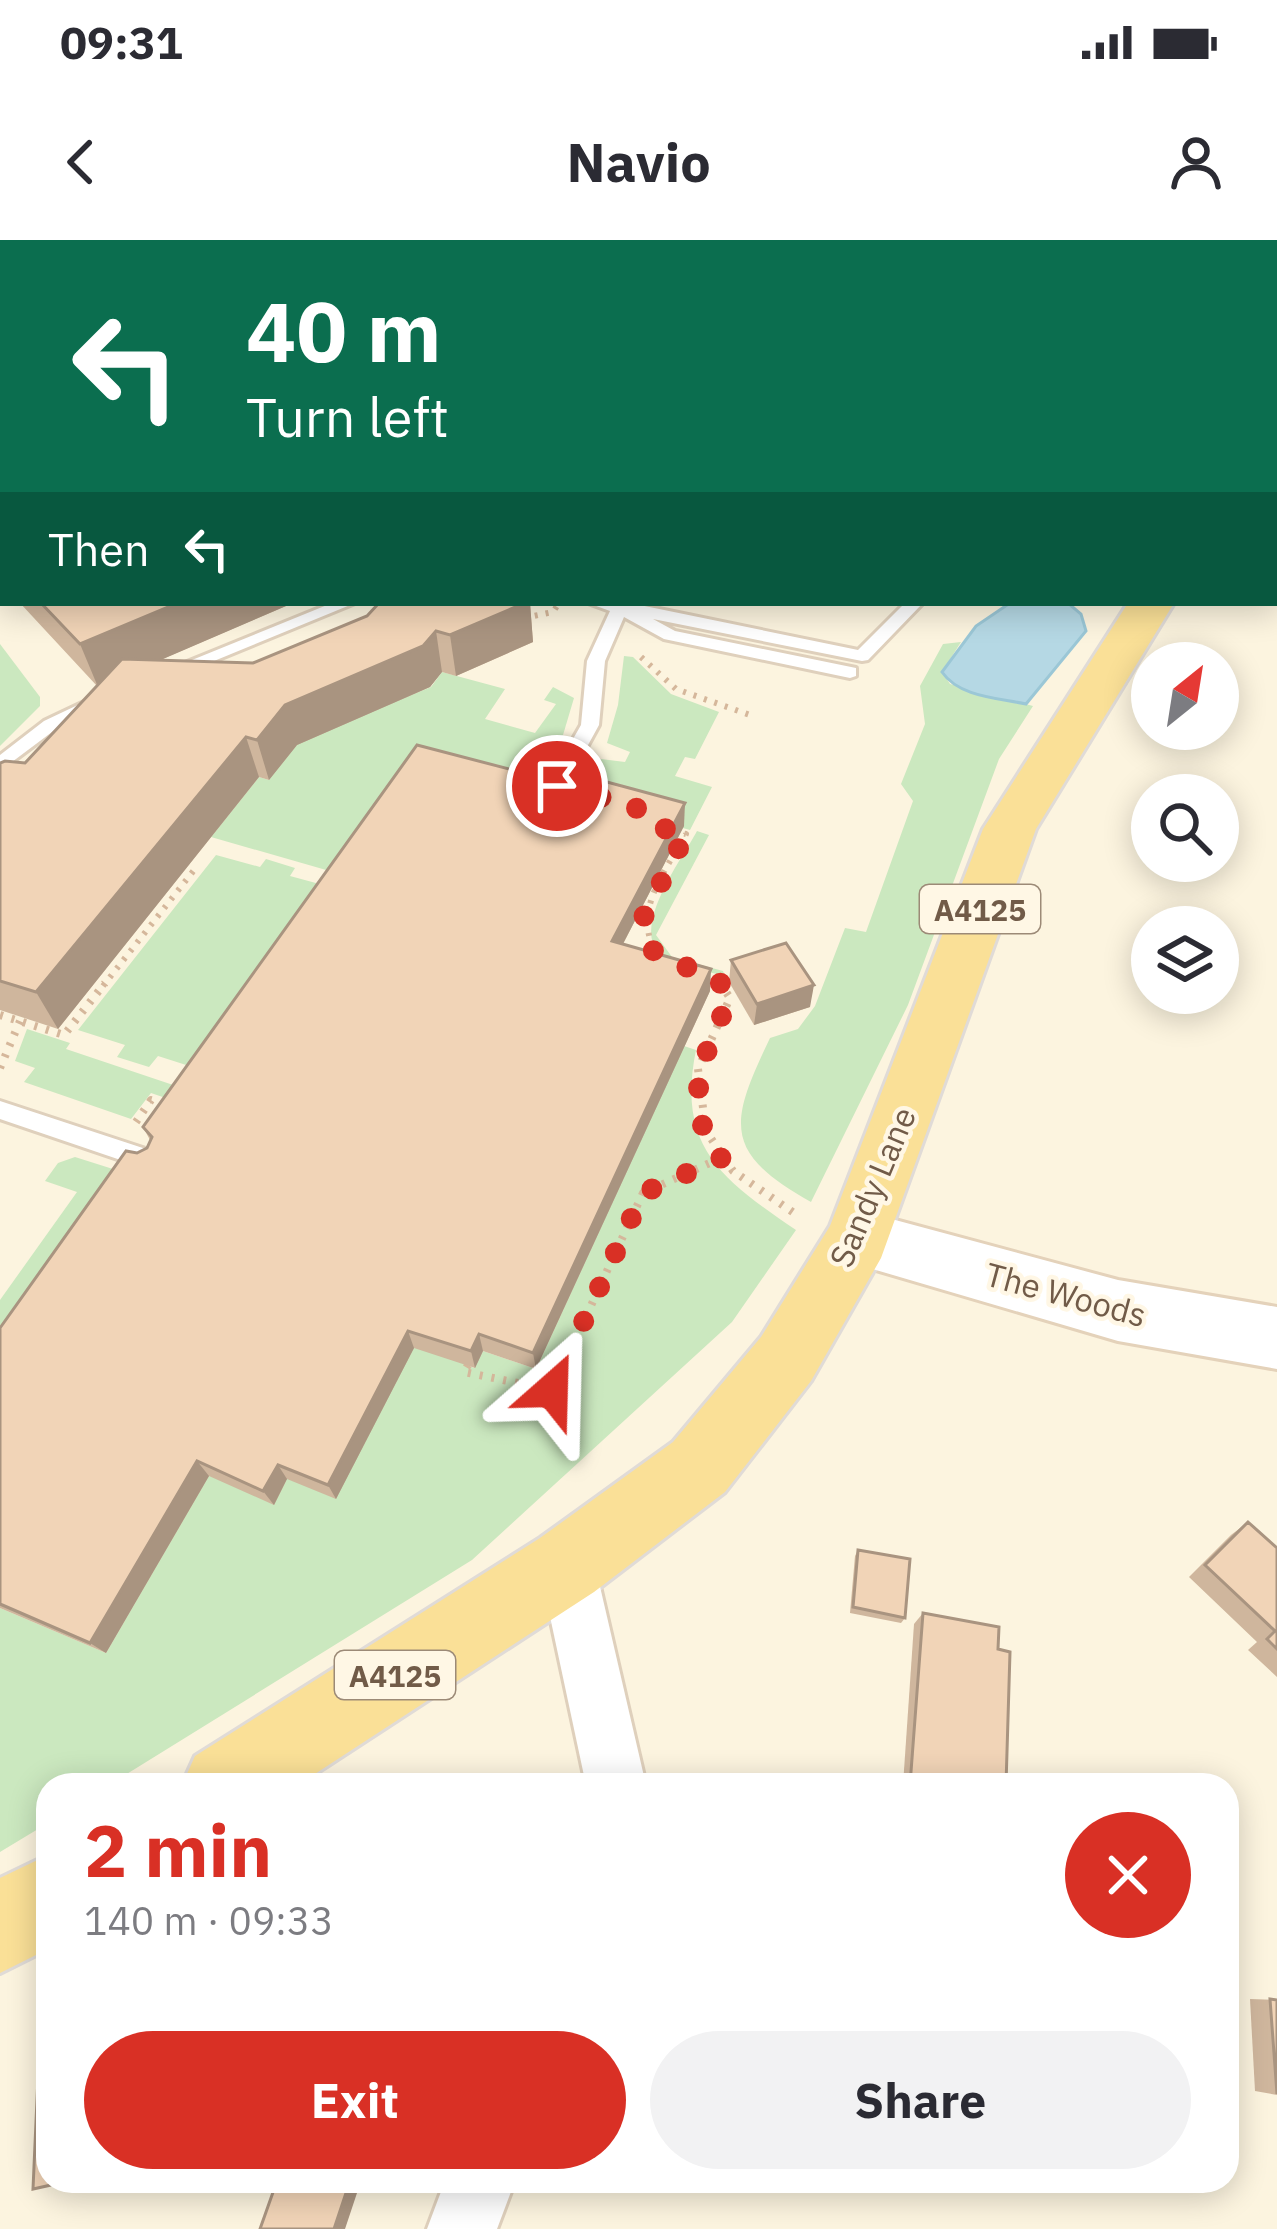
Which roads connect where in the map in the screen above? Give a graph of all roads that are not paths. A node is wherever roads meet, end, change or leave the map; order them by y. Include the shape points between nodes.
1 (339, 606) edge
2 (621, 606) edge
3 (912, 606) edge
4 (1149, 606) edge
5 (151, 680) edge
6 (116, 694) edge
7 (0, 765) edge
8 (548, 802) edge
9 (0, 1109) edge
10 (147, 1159) edge
11 (828, 1227) junction
12 (1277, 1338) edge
13 (566, 1565) junction
14 (243, 1773) edge
15 (613, 1773) edge
16 (36, 1906) edge
17 (0, 1929) edge
18 (476, 2193) edge
19 (463, 2229) edge

1 - 5 lane
2 - 3 lane via 670,635 855,660
2 - 8 lane via 600,650 590,725
4 - 11 main road, Sandy Lane / A4125 via 1010,829
6 - 7 lane via 61,718
9 - 10 lane
11 - 12 main road, The Woods via 1149,1317
11 - 13 main road, Sandy Lane / A4125 via 786,1360 699,1467
13 - 14 main road, A4125
13 - 15 street
16 - 17 main road
18 - 19 street

